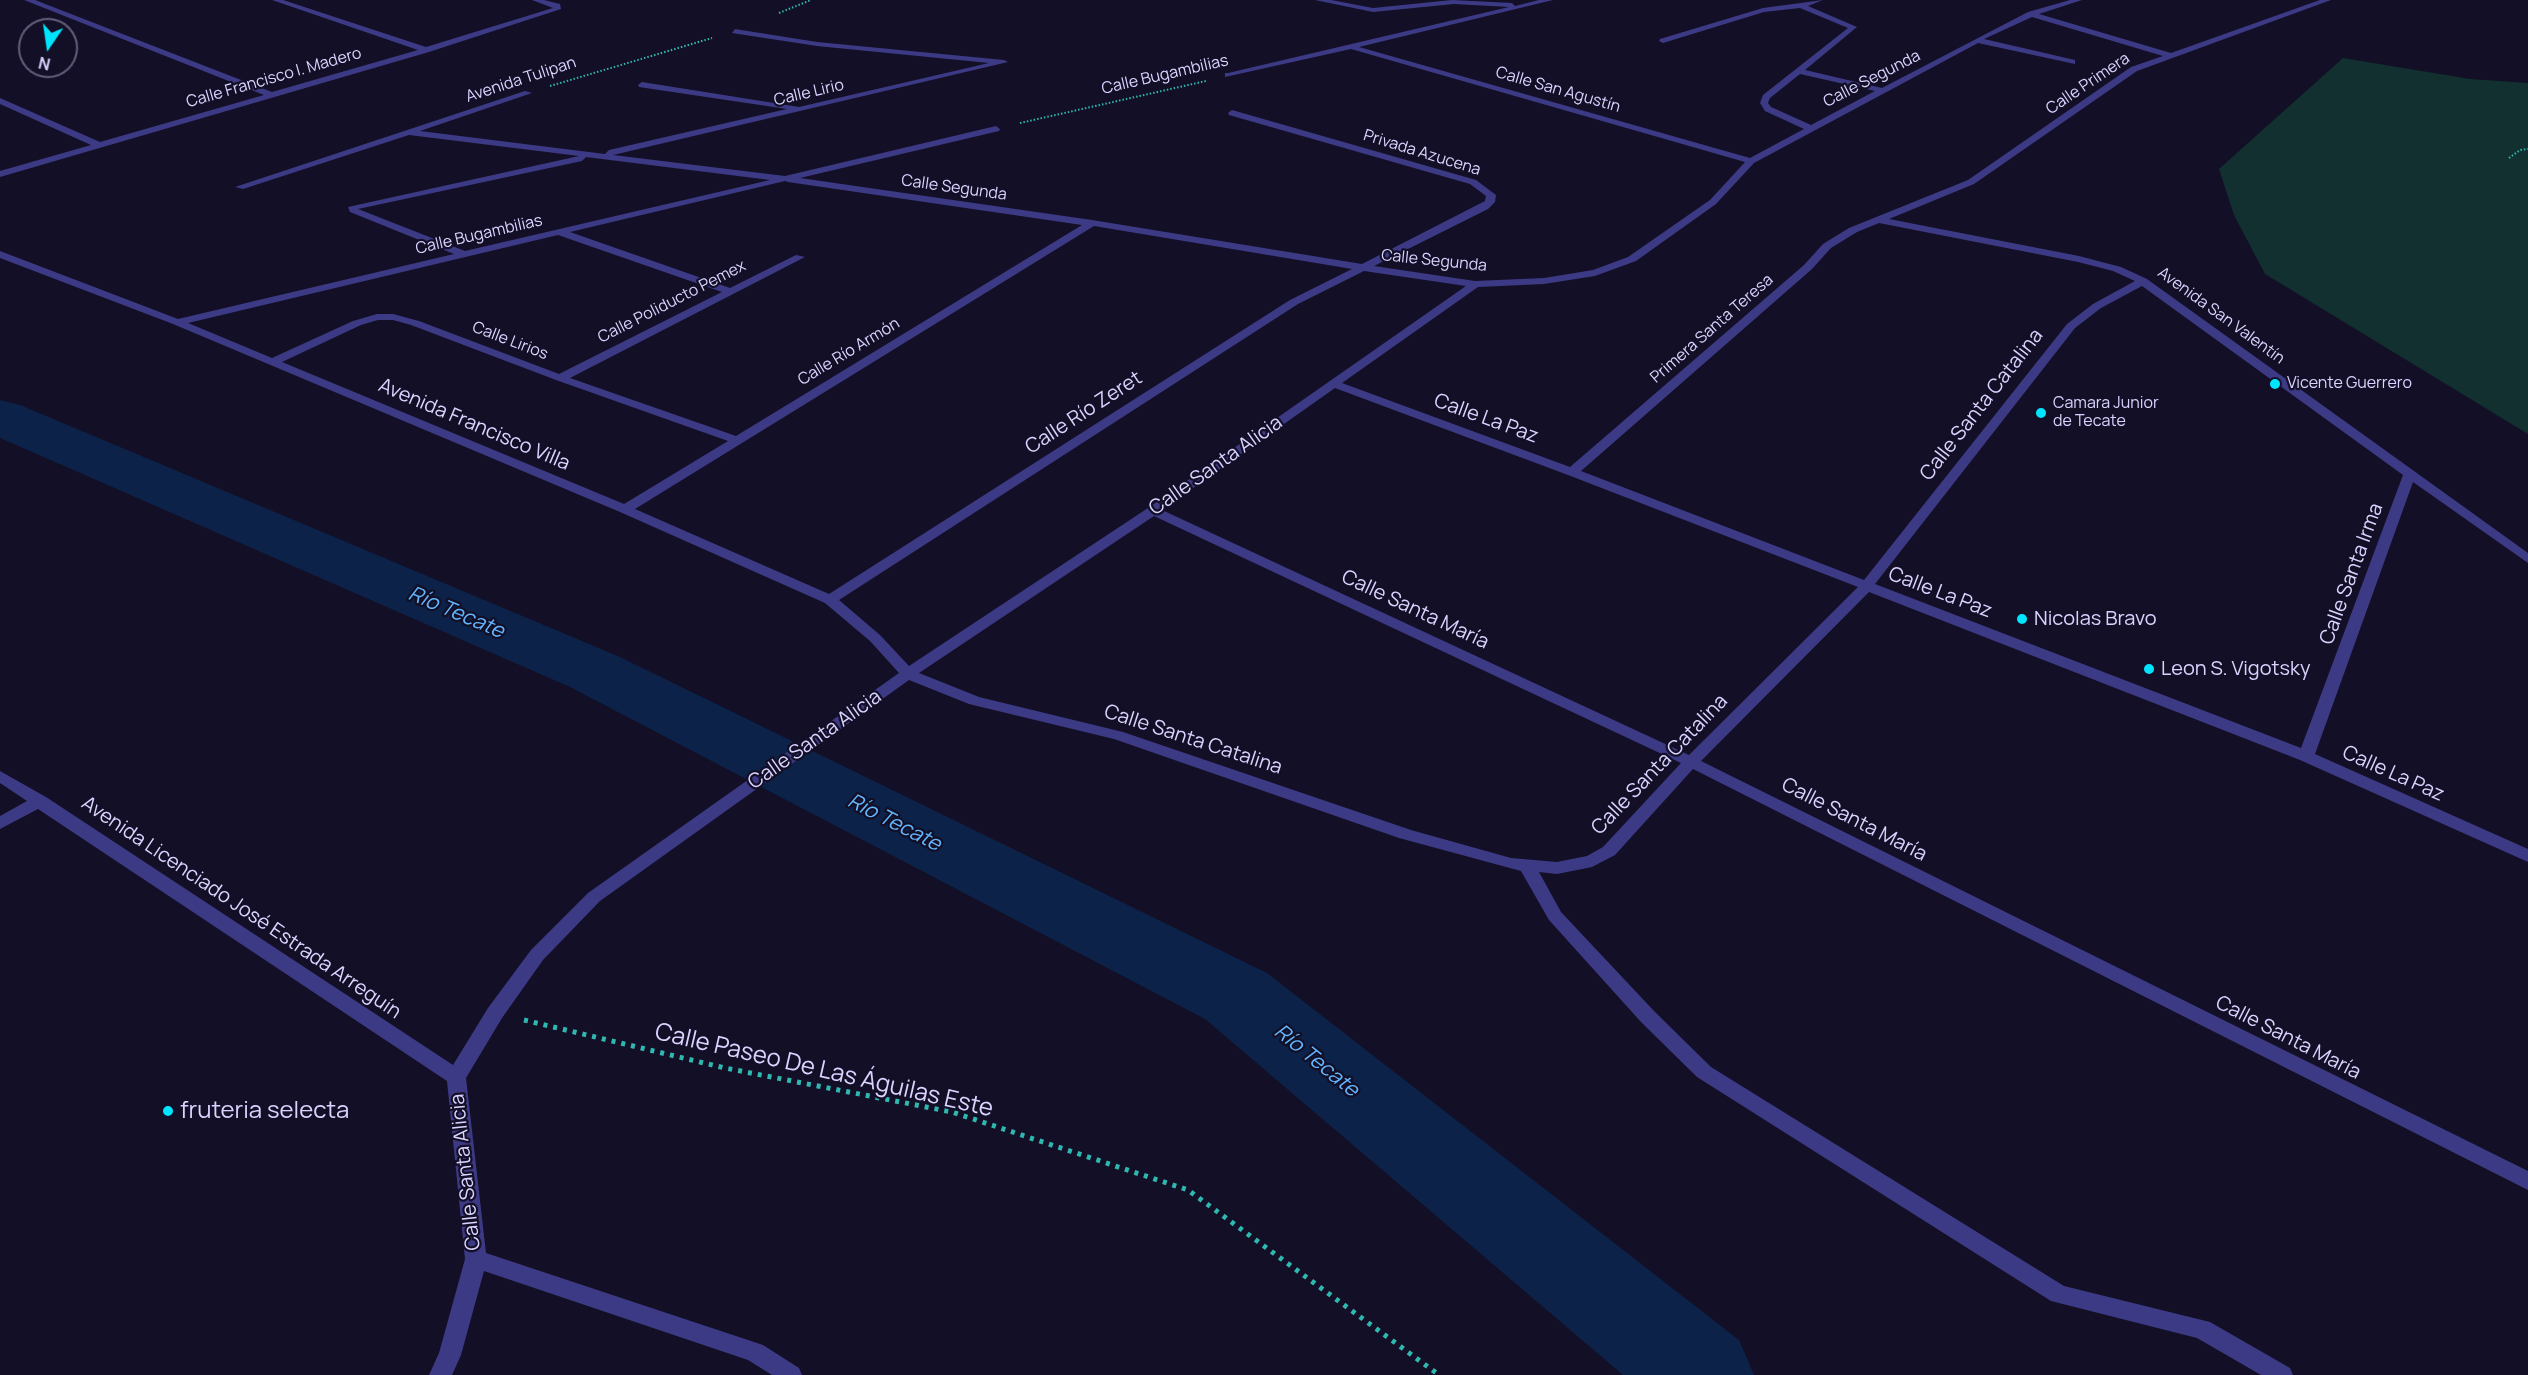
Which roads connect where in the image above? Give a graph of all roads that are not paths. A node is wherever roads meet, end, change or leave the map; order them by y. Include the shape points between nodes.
1 (28, 0) edge
2 (276, 0) edge
3 (536, 0) edge
4 (1319, 0) edge
5 (1549, 0) edge
6 (1819, 0) edge
7 (2078, 0) edge
8 (2327, 0) edge
9 (1525, 6) junction
10 (1801, 6) junction
11 (2031, 14) junction
12 (735, 31) road end
13 (1977, 40) junction
14 (1663, 41) dead end
15 (1355, 48) junction
16 (426, 50) junction
17 (2169, 55) junction
18 (2072, 62) dead end
19 (1799, 71) junction
20 (1228, 75) road end
21 (642, 85) dead end
22 (1885, 91) junction
23 (528, 93) road end
24 (270, 94) junction
25 (0, 101) edge
26 (805, 109) junction
27 (1232, 113) dead end
28 (1809, 128) junction
29 (996, 129) road end
30 (407, 132) junction
31 (99, 145) junction
32 (596, 156) junction
33 (1752, 161) junction
34 (0, 174) edge
35 (788, 179) junction
36 (240, 187) dead end
37 (1879, 220) junction
38 (1092, 223) junction
39 (558, 231) junction
40 (0, 254) edge
41 (464, 254) junction
42 (800, 257) dead end
43 (1365, 268) junction
44 (2143, 280) junction
45 (1475, 284) junction
46 (729, 291) junction
47 (177, 322) junction
48 (272, 362) junction
49 (560, 378) junction
50 (1332, 383) junction
51 (737, 440) junction
52 (1572, 472) junction
53 (2410, 473) junction
54 (625, 509) junction
55 (1154, 511) junction
56 (2528, 559) edge
57 (1867, 586) junction
58 (830, 600) junction
59 (908, 674) junction
60 (2306, 756) junction
61 (1691, 762) junction
62 (0, 776) edge
63 (40, 801) junction
64 (0, 823) edge
65 (2528, 856) edge
66 (1526, 865) junction
67 (456, 1077) junction
68 (2528, 1181) edge
69 (476, 1259) junction
70 (440, 1375) edge
71 (791, 1375) edge
72 (2282, 1375) edge

1 - 24 street
2 - 16 street
3 - 16 street, Calle Francisco I. Madero via 557,9
4 - 9 street via 1373,9 1454,2
5 - 9 street, Calle Bugambilias
6 - 10 street
7 - 11 street, Calle Segunda
8 - 17 street, Calle Primera
9 - 15 street, Calle Bugambilias
10 - 14 street via 1763,10
10 - 19 street via 1851,24 1853,29
11 - 13 street, Calle Segunda
11 - 17 street
12 - 26 street, Calle Lirio via 817,44 1005,62
13 - 18 street
13 - 22 street, Calle Segunda
15 - 20 street, Calle Bugambilias
15 - 33 street, Calle San Agustín
16 - 24 street, Calle Francisco I. Madero
17 - 37 street, Calle Primera via 2134,69 1971,182
19 - 22 street
19 - 28 street via 1766,97 1764,103 1780,116
21 - 26 street
22 - 28 street, Calle Segunda
23 - 30 street, Avenida Tulipan
24 - 31 street, Calle Francisco I. Madero
25 - 31 street
26 - 32 street, Calle Lirio
27 - 43 street, Privada Azucena via 1473,182 1491,195 1485,207
28 - 33 street, Calle Segunda
29 - 35 street, Calle Bugambilias
30 - 32 street, Calle Bugambilias
30 - 36 street, Avenida Tulipan
31 - 34 street, Calle Francisco I. Madero
32 - 35 street, Calle Bugambilias
32 - 41 street, Calle Lirio via 353,207
33 - 45 street, Calle Segunda via 1713,202 1632,259 1595,273 1544,281
35 - 38 street, Calle Segunda
35 - 39 street, Calle Bugambilias
37 - 44 street, Avenida San Valentín via 2079,259
37 - 52 street, Primera Santa Teresa via 1827,246 1808,267
38 - 43 street, Calle Segunda
38 - 51 street, Calle Río Armón
39 - 41 street, Calle Bugambilias
39 - 46 street
40 - 47 street, Avenida Francisco Villa
41 - 47 street, Calle Bugambilias
42 - 46 street, Calle Poliducto Pemex
43 - 45 street, Calle Segunda
43 - 58 street, Calle Río Zeret via 1294,302
44 - 53 street, Avenida San Valentín
44 - 57 street, Calle Santa Catalina via 2071,326
45 - 50 street, Calle Santa Alicia
46 - 49 street, Calle Poliducto Pemex
47 - 48 street, Avenida Francisco Villa
48 - 49 street, Calle Lirios via 357,323 393,317
48 - 54 street, Avenida Francisco Villa
49 - 51 street, Calle Lirios
50 - 52 street, Calle La Paz
50 - 55 street, Calle Santa Alicia
51 - 54 street, Calle Río Armón
52 - 57 street, Calle La Paz
53 - 56 street, Avenida San Valentín
53 - 60 street, Calle Santa Irma
54 - 58 street, Avenida Francisco Villa
55 - 59 street, Calle Santa Alicia
55 - 61 street, Calle Santa María
57 - 60 street, Calle La Paz
57 - 61 street, Calle Santa Catalina
58 - 59 street, Avenida Francisco Villa via 875,638
59 - 66 street, Calle Santa Catalina via 974,701 1118,735 1405,834
59 - 67 street, Calle Santa Alicia via 594,897 537,955
60 - 65 street, Calle La Paz
61 - 66 street, Calle Santa Catalina via 1609,851 1592,861 1557,868
61 - 68 street, Calle Santa María
62 - 63 street, Avenida Licenciado José Estrada Arreguín
63 - 64 street
63 - 67 street, Avenida Licenciado José Estrada Arreguín
66 - 72 street via 1555,916 1704,1072 2059,1294 2202,1329
67 - 69 street, Calle Santa Alicia
69 - 70 street, Calle Santa Alicia via 450,1355
69 - 71 street via 754,1352

